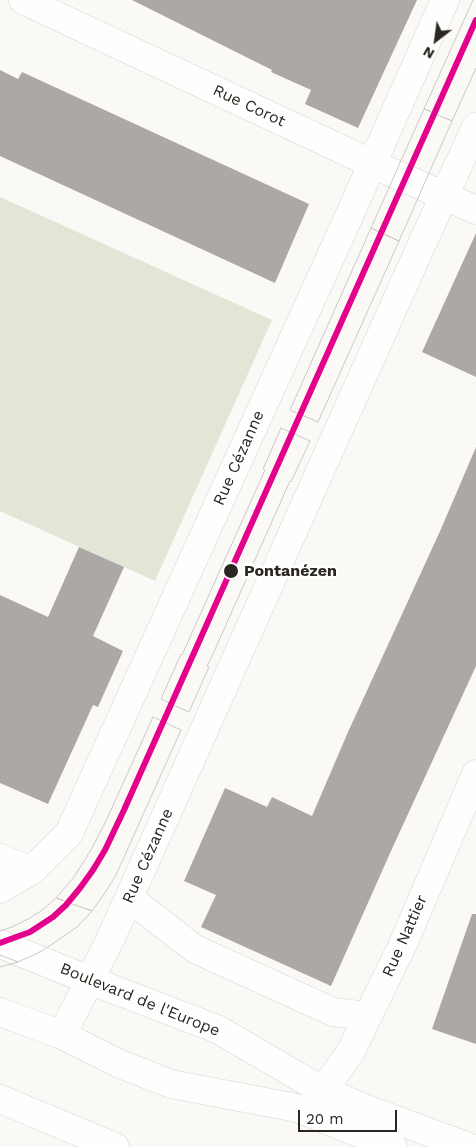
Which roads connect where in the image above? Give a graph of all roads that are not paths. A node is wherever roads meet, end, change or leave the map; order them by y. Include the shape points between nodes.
1 (23, 0) edge
2 (445, 0) edge
3 (476, 127) edge
4 (372, 164) junction
5 (445, 195) junction
6 (476, 210) edge
7 (476, 774) edge
8 (0, 858) edge
9 (31, 871) junction
10 (0, 889) edge
11 (129, 898) junction
12 (0, 944) edge
13 (89, 980) junction
14 (0, 1012) edge
15 (368, 1016) junction
16 (62, 1035) junction
17 (320, 1089) junction
18 (0, 1099) edge
19 (115, 1147) edge
20 (392, 1147) edge
21 (469, 1147) edge

1 - 4 street, Rue Corot
2 - 4 street, Rue Cézanne
3 - 5 street, Rue Cézanne
4 - 5 street, Rue Corot
4 - 9 street, Rue Cézanne via 69,833
5 - 6 street, Rue Corot
5 - 11 street, Rue Cézanne
7 - 15 street, Rue Nattier via 403,944
8 - 9 street
9 - 10 street, Rue Cézanne
11 - 13 street, Rue Cézanne
11 - 15 street via 195,949 332,1012
12 - 13 street, Boulevard de l'Europe
13 - 16 street, Rue Cézanne
13 - 17 street, Boulevard de l'Europe via 217,1029
14 - 16 street
15 - 17 street, Rue Nattier via 352,1051
16 - 20 street via 120,1064 171,1084 297,1108
17 - 21 street, Boulevard de l'Europe
18 - 19 street

